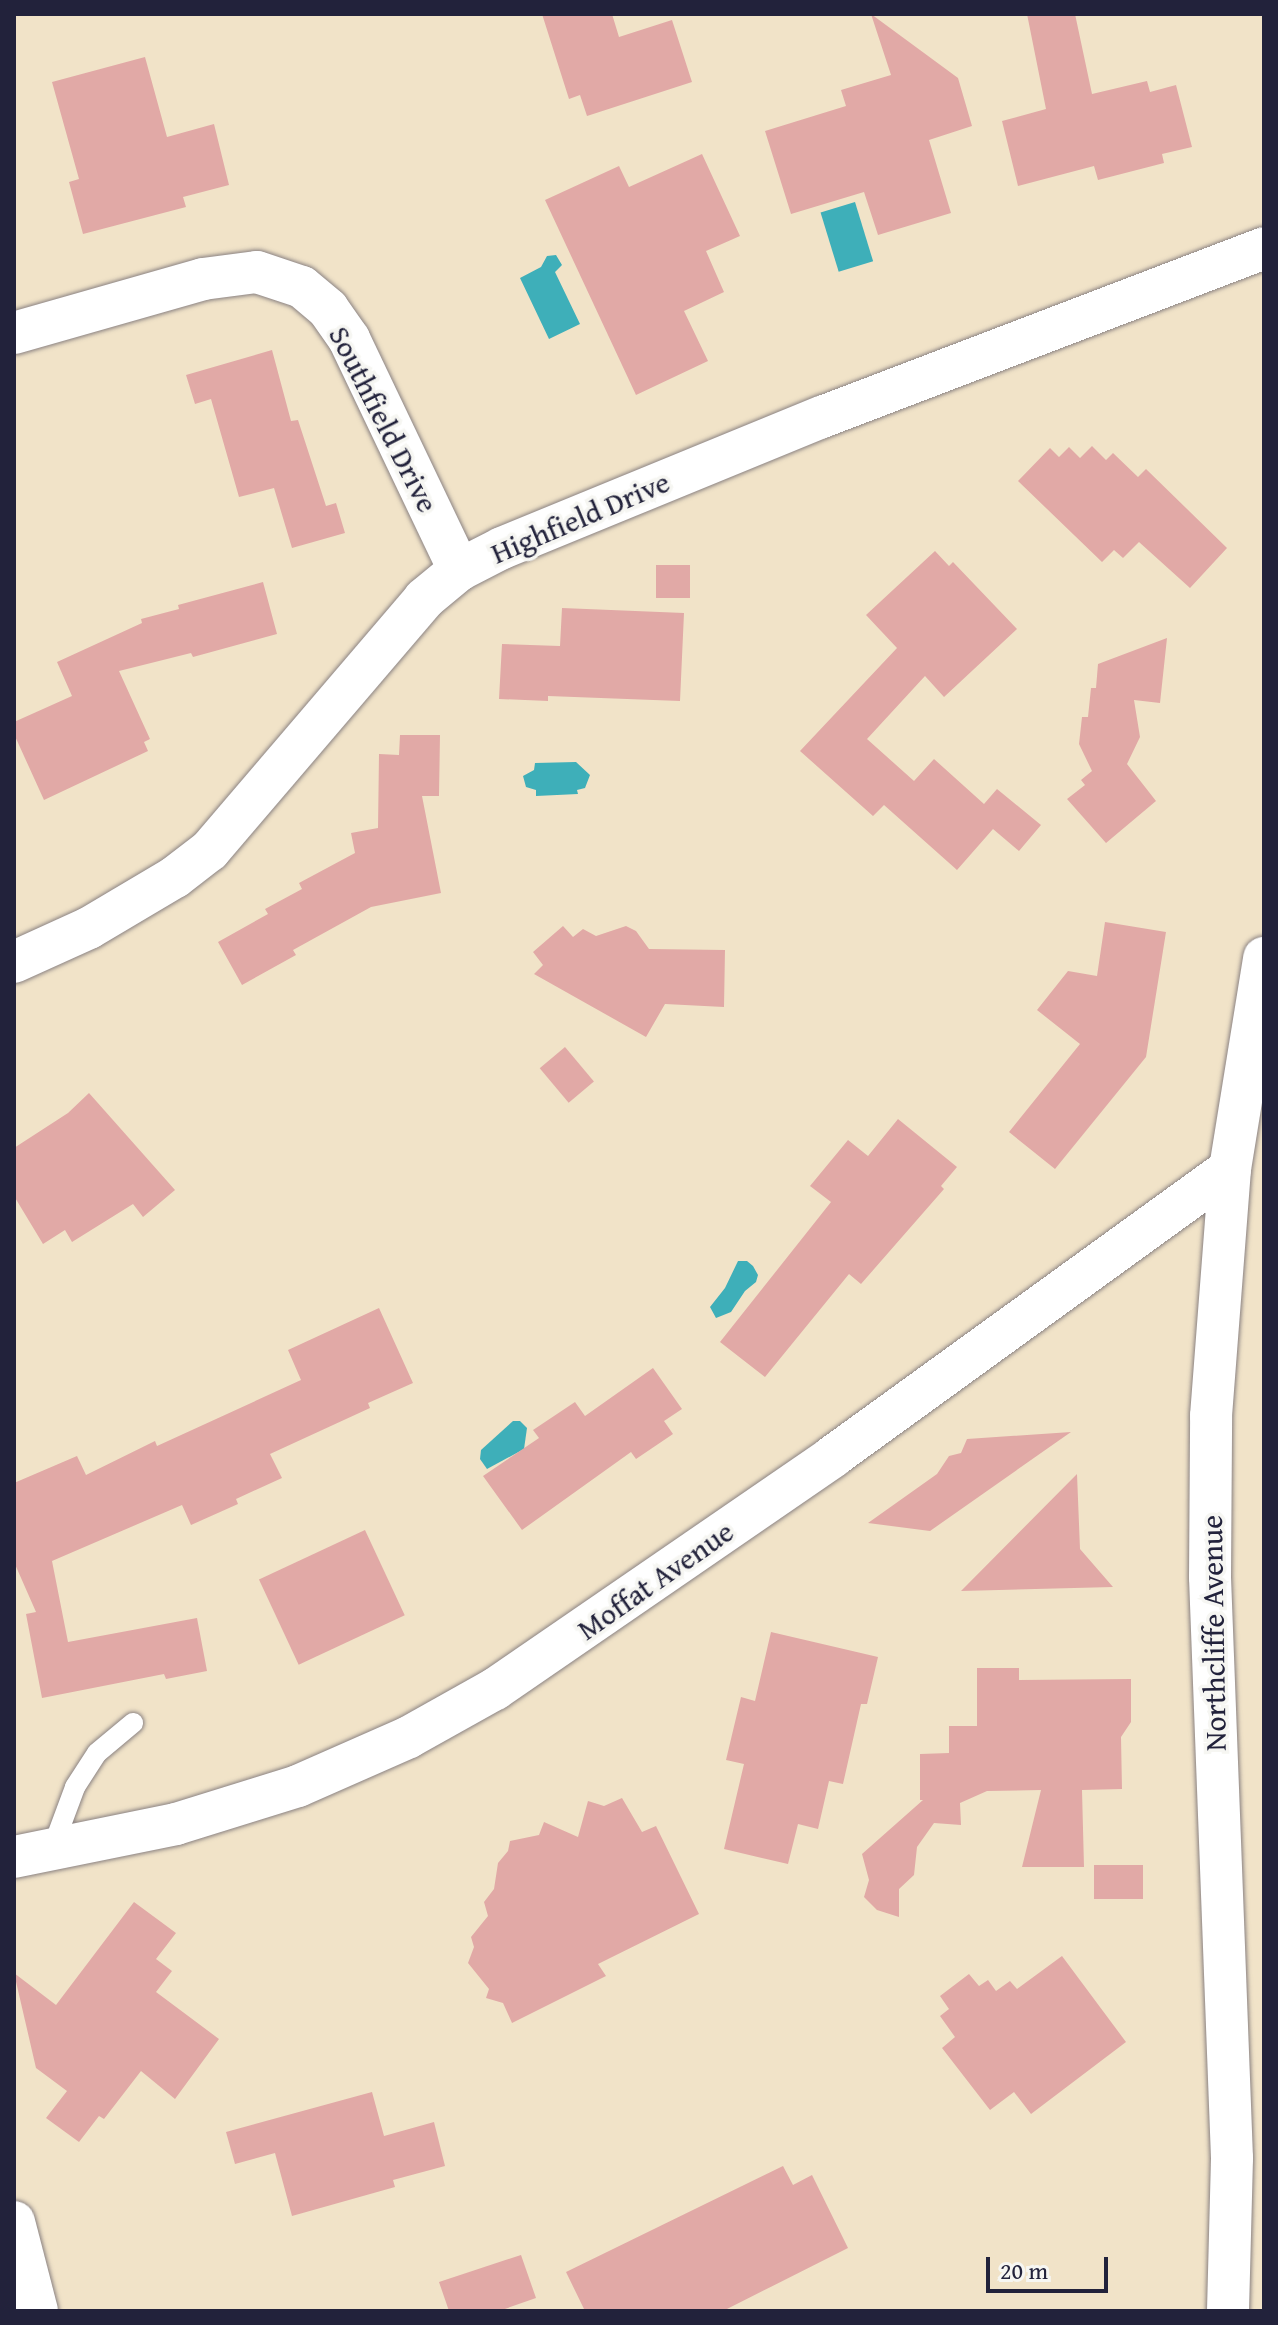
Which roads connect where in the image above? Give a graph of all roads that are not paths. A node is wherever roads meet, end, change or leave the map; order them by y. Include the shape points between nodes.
1 (1264, 248) edge
2 (14, 333) edge
3 (459, 570) junction
4 (1264, 958) edge
5 (14, 962) edge
6 (1230, 1169) junction
7 (133, 1723) dead end
8 (33, 1853) edge
9 (14, 2222) edge
10 (37, 2311) edge
11 (1228, 2311) edge

1 - 3 street, Highfield Drive via 822,417
2 - 3 street, Southfield Drive via 203,279 257,272 302,287 328,309 349,339
3 - 5 street, Highfield Drive via 424,599 210,850 89,928
4 - 6 street, Northcliffe Avenue
6 - 8 street, Moffat Avenue via 832,1457 495,1689 409,1737 298,1786 176,1824
6 - 11 street, Northcliffe Avenue via 1211,1416 1210,1509 1232,2158
7 - 8 lane via 97,1753
9 - 10 street

